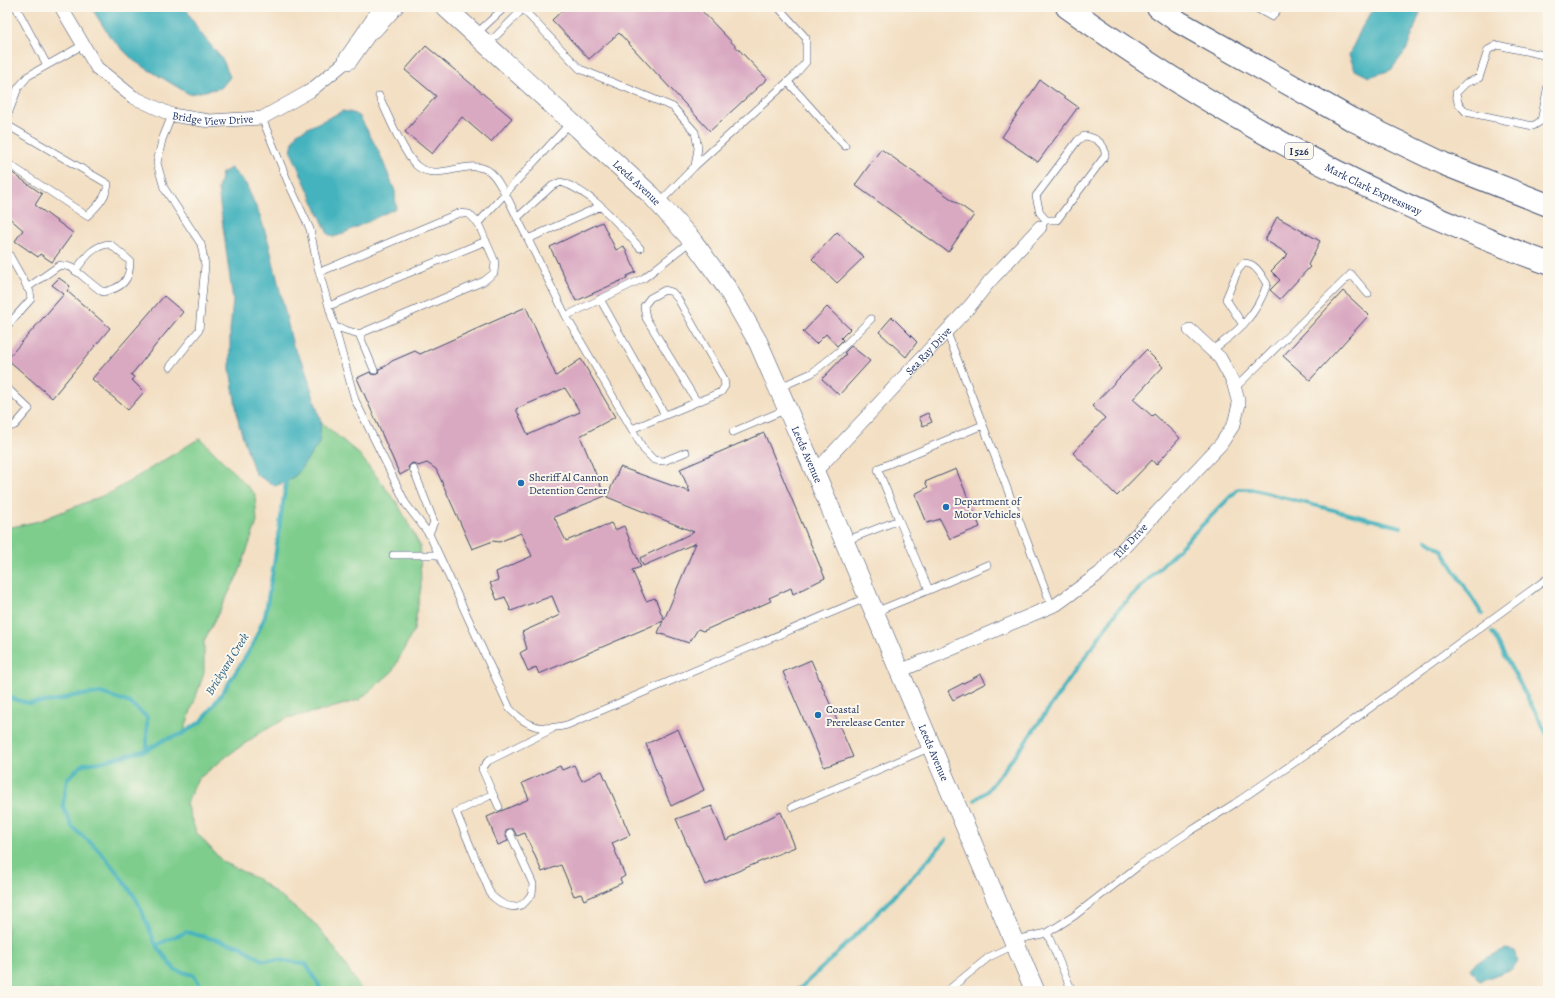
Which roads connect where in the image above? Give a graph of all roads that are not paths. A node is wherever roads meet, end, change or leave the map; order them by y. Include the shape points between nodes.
1 (16, 7) edge
2 (61, 7) edge
3 (380, 7) edge
4 (397, 7) edge
5 (445, 7) edge
6 (505, 7) edge
7 (519, 7) edge
8 (778, 7) edge
9 (1066, 7) edge
10 (1158, 7) edge
11 (1254, 7) edge
12 (1279, 7) edge
13 (481, 40) junction
14 (84, 45) junction
15 (1548, 56) edge
16 (348, 60) junction
17 (47, 66) junction
18 (788, 82) junction
19 (1548, 85) edge
20 (379, 96) dead end
21 (172, 115) junction
22 (7, 117) edge
23 (262, 118) junction
24 (571, 122) junction
25 (7, 125) edge
26 (845, 146) dead end
27 (7, 163) edge
28 (695, 166) junction
29 (505, 193) junction
30 (659, 203) junction
31 (1548, 205) edge
32 (601, 206) junction
33 (517, 218) junction
34 (478, 223) junction
35 (1043, 224) junction
36 (528, 239) junction
37 (692, 240) junction
38 (486, 241) junction
39 (640, 248) dead end
40 (7, 251) edge
41 (1548, 263) edge
42 (75, 271) junction
43 (320, 272) junction
44 (27, 288) junction
45 (1368, 294) dead end
46 (600, 299) junction
47 (329, 306) junction
48 (566, 316) junction
49 (871, 319) dead end
50 (8, 323) edge
51 (1243, 325) junction
52 (335, 327) junction
53 (946, 330) junction
54 (1190, 330) dead end
55 (359, 334) junction
56 (1212, 350) junction
57 (170, 367) dead end
58 (374, 370) dead end
59 (7, 388) edge
60 (778, 388) junction
61 (1235, 388) junction
62 (697, 402) junction
63 (787, 409) junction
64 (665, 415) junction
65 (984, 425) junction
66 (7, 428) edge
67 (632, 429) junction
68 (733, 432) dead end
69 (686, 452) dead end
70 (413, 468) dead end
71 (815, 472) junction
72 (899, 520) junction
73 (429, 534) junction
74 (844, 542) junction
75 (393, 555) dead end
76 (439, 555) junction
77 (987, 565) dead end
78 (1548, 578) edge
79 (929, 590) junction
80 (871, 605) junction
81 (1052, 607) junction
82 (900, 671) junction
83 (552, 729) junction
84 (932, 746) junction
85 (493, 794) junction
86 (499, 807) dead end
87 (792, 807) dead end
88 (510, 833) dead end
89 (1046, 933) junction
90 (1015, 942) junction
91 (947, 991) edge
92 (1036, 991) edge
93 (1072, 991) edge

1 - 17 lane
2 - 14 street, Bridge View Drive
3 - 16 street via 375,21
4 - 16 street, Bridge View Drive
5 - 13 street, Leeds Avenue
6 - 13 lane
7 - 13 lane via 519,13
7 - 28 lane via 580,69 673,107 695,132 698,148
8 - 18 lane via 806,38 806,62
9 - 41 highway, Mark Clark Expressway / I 526 via 1167,77 1334,170 1412,208
10 - 31 highway via 1179,22 1351,119 1444,164
11 - 12 lane via 1272,17
13 - 24 street, Leeds Avenue
14 - 17 lane
14 - 21 street, Bridge View Drive via 97,68 133,97
15 - 19 lane via 1497,45 1488,50 1479,78 1466,83 1456,93 1458,103 1466,112 1533,126 1541,122
16 - 23 street, Bridge View Drive via 310,91
17 - 22 lane via 28,76 18,88
18 - 26 lane
18 - 28 lane
20 - 29 lane via 410,158 418,167 432,172 477,167 488,171 496,178
21 - 23 street, Bridge View Drive via 209,121
21 - 57 lane via 162,140 157,163 164,188 201,244 205,265 199,330
23 - 43 lane via 310,229
24 - 29 lane
24 - 30 street, Leeds Avenue
25 - 27 lane via 108,184 107,191 96,208 87,216
28 - 30 lane
29 - 33 lane
29 - 34 lane
30 - 37 street, Leeds Avenue
32 - 33 lane via 572,186 561,182 552,186
32 - 36 lane
32 - 39 lane
33 - 36 lane
34 - 38 lane
34 - 43 lane via 469,214 458,213
35 - 35 lane via 1036,196 1078,140 1084,136 1091,137 1103,146 1105,156 1056,220
35 - 53 street, Sea Ray Drive
36 - 48 lane
37 - 46 lane via 644,278
37 - 60 street, Leeds Avenue via 727,288 758,342
38 - 47 lane
38 - 55 lane via 496,262 494,273 484,281
40 - 44 lane
42 - 42 lane via 103,292 116,289 125,281 130,270 130,261 110,244 102,244 90,252
42 - 44 lane via 71,267 60,265
43 - 47 lane
44 - 50 lane via 31,299
45 - 61 lane via 1351,274
46 - 48 lane
46 - 64 lane
47 - 52 lane
48 - 67 lane
49 - 60 lane via 838,352 812,373
51 - 51 lane via 1255,311 1267,284 1249,263 1244,263 1238,270 1226,299
51 - 56 lane
52 - 55 lane
52 - 73 lane via 355,400 406,504
53 - 65 lane
53 - 71 street, Sea Ray Drive
54 - 56 street, Tile Drive
55 - 58 lane
56 - 61 street, Tile Drive via 1220,358
59 - 66 lane via 29,409 15,424
60 - 63 street, Leeds Avenue
61 - 81 street, Tile Drive via 1239,404 1234,424 1222,444 1100,573
62 - 62 lane via 721,392 725,386 724,378 678,299 672,292 665,290 650,298 644,306 646,318
62 - 64 lane
63 - 68 lane
63 - 71 street, Leeds Avenue
64 - 67 lane
65 - 72 lane via 878,470
65 - 81 lane
67 - 69 lane via 644,450 654,460 664,461
70 - 73 lane via 434,522
71 - 74 street, Leeds Avenue
72 - 74 lane
72 - 79 lane
73 - 76 lane
74 - 80 street, Leeds Avenue
75 - 76 lane
76 - 83 lane via 510,709 521,720
77 - 79 lane
78 - 89 lane via 1307,754 1147,860 1074,916
79 - 80 lane
80 - 82 street, Leeds Avenue
80 - 83 lane
81 - 82 street, Tile Drive
82 - 84 street, Leeds Avenue
83 - 85 lane via 488,761 482,769
84 - 87 lane
84 - 90 street, Leeds Avenue
85 - 86 lane
85 - 88 lane via 456,812 491,895 498,902 511,907 522,904 532,894 533,884
89 - 90 lane
89 - 93 lane
90 - 91 lane via 990,957
90 - 92 street, Leeds Avenue

